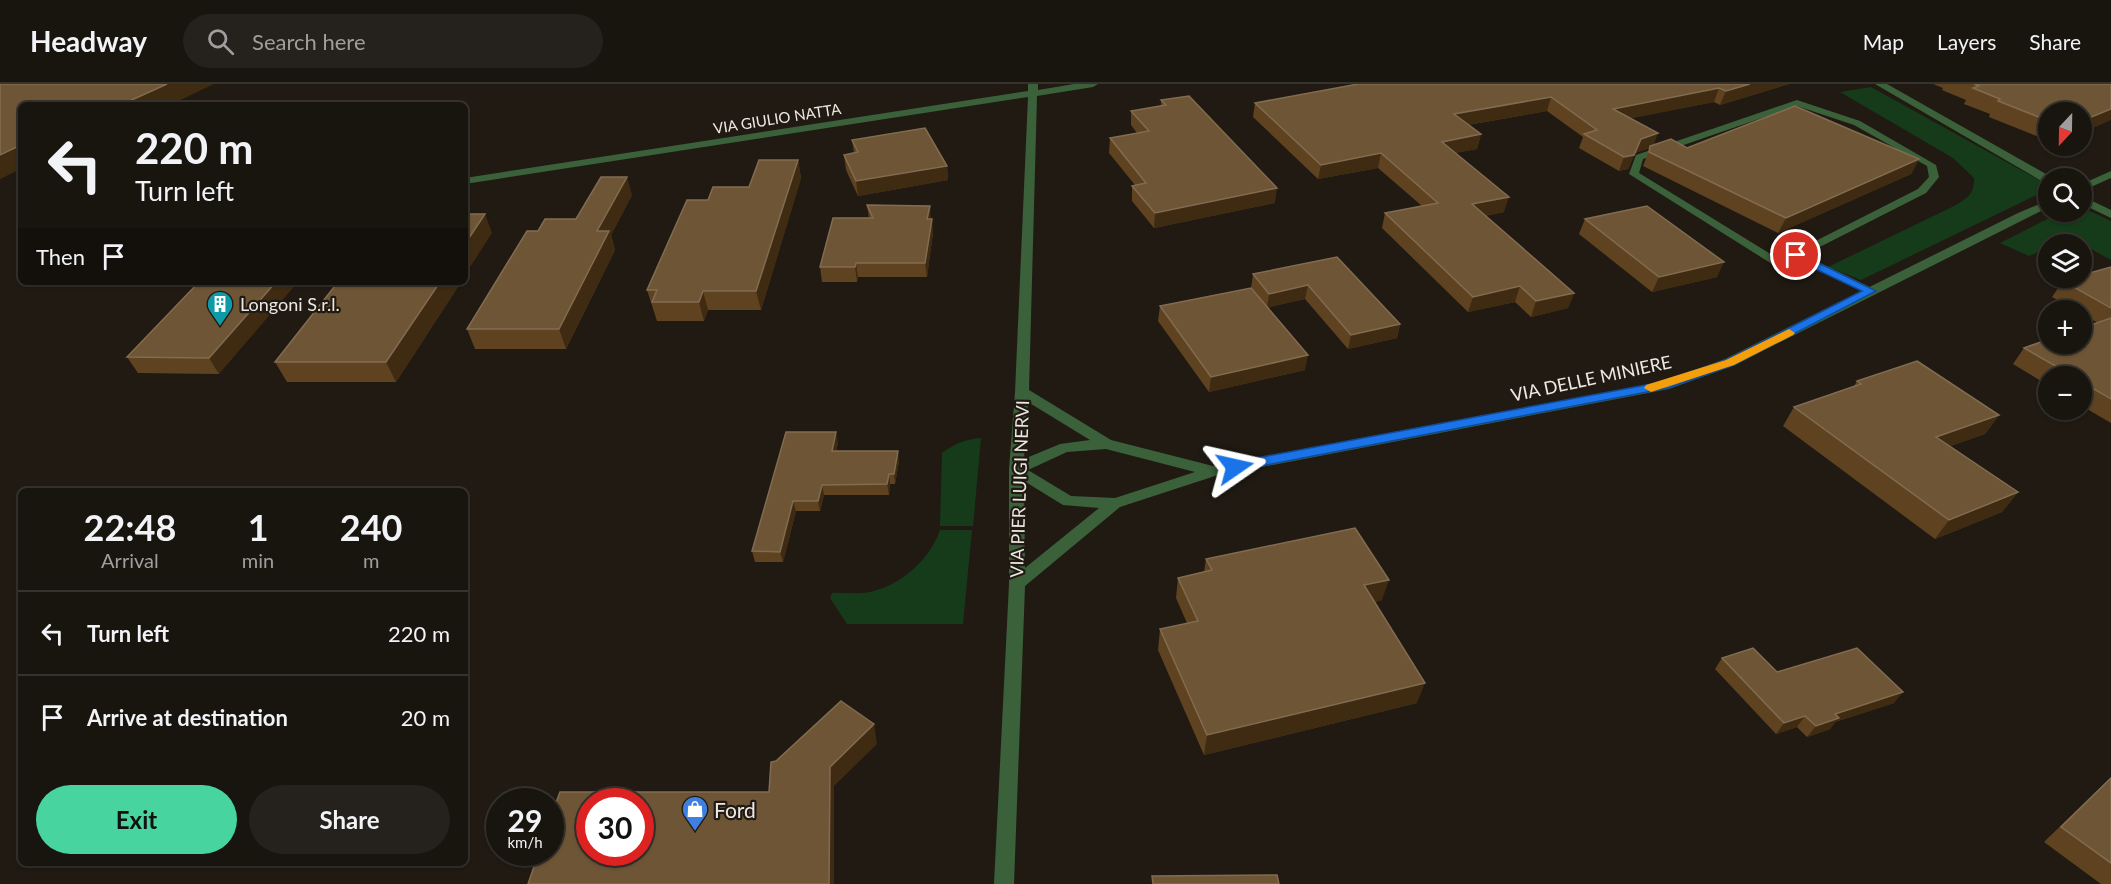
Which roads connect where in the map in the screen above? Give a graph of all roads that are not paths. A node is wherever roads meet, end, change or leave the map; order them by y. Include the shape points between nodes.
1 (1093, 84) edge
2 (1880, 84) edge
3 (1032, 89) edge
4 (2111, 174) edge
5 (2038, 175) edge
6 (468, 181) edge
7 (2092, 183) edge
8 (2092, 205) edge
9 (2038, 208) edge
10 (2111, 215) edge
11 (1796, 255) junction
12 (1870, 291) junction
13 (1022, 392) junction
14 (1106, 444) junction
15 (1016, 469) junction
16 (1213, 471) junction
17 (1115, 503) junction
18 (1017, 584) junction
19 (1004, 884) edge

1 - 3 street, VIA GIULIO NATTA
2 - 5 street
3 - 6 street, VIA GIULIO NATTA
3 - 13 street, VIA PIER LUIGI NERVI
4 - 7 street
8 - 10 street
9 - 12 street, VIA DELLE MINIERE
11 - 11 lane via 1776,262 1634,174 1639,157 1797,103 1857,123 1930,165 1934,177 1922,191
11 - 12 lane
12 - 16 street, VIA DELLE MINIERE via 1730,362 1664,386
13 - 14 street, VIA DELLE MINIERE
13 - 15 street, VIA PIER LUIGI NERVI
14 - 15 street, VIA DELLE MINIERE via 1065,447
14 - 16 street, VIA DELLE MINIERE
15 - 17 street, VIA DELLE MINIERE via 1068,501
15 - 18 street, VIA PIER LUIGI NERVI
16 - 17 street, VIA DELLE MINIERE
17 - 18 street, VIA DELLE MINIERE
18 - 19 street, VIA PIER LUIGI NERVI

